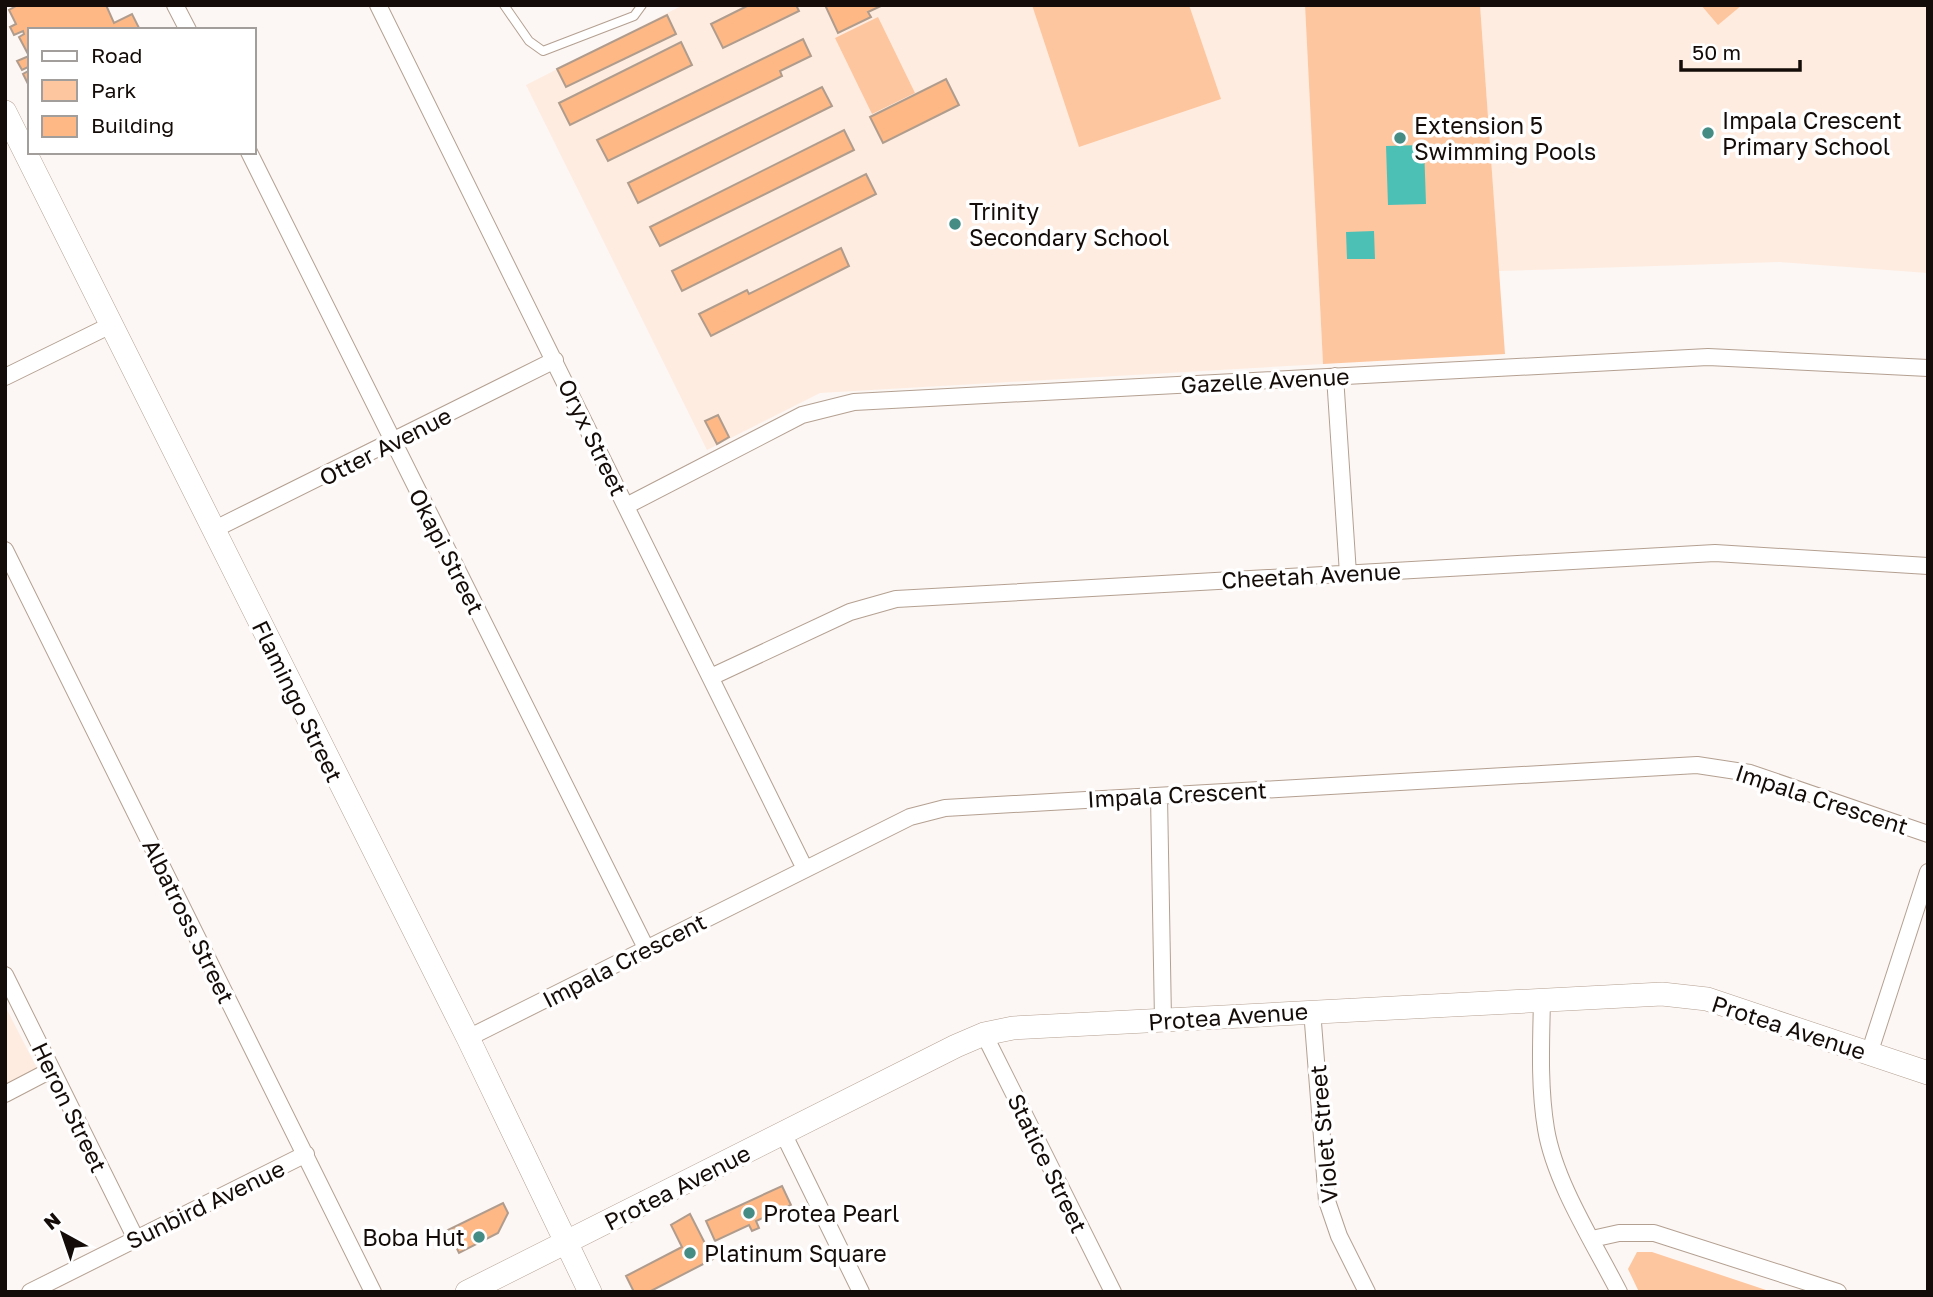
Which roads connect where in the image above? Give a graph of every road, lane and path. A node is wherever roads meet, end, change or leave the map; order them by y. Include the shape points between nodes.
1 (175, 5) edge
2 (378, 5) edge
3 (504, 5) edge
4 (642, 5) edge
5 (187, 28) edge
6 (5, 112) edge
7 (250, 154) edge
8 (111, 325) junction
9 (555, 360) junction
10 (1928, 368) edge
11 (1335, 376) junction
12 (5, 377) edge
13 (393, 442) junction
14 (626, 506) junction
15 (213, 530) junction
16 (5, 550) edge
17 (1928, 566) edge
18 (1348, 574) junction
19 (711, 677) junction
20 (1158, 796) junction
21 (1928, 834) edge
22 (805, 869) junction
23 (1928, 872) edge
24 (646, 948) junction
25 (5, 975) edge
26 (1542, 1000) junction
27 (1311, 1010) junction
28 (1163, 1020) junction
29 (984, 1034) junction
30 (468, 1038) junction
31 (1868, 1054) junction
32 (51, 1070) junction
33 (1928, 1073) edge
34 (5, 1094) edge
35 (783, 1133) junction
36 (306, 1154) junction
37 (136, 1239) junction
38 (1592, 1239) junction
39 (565, 1243) junction
40 (30, 1292) edge
41 (373, 1292) edge
42 (467, 1292) edge
43 (590, 1292) edge
44 (861, 1292) edge
45 (1113, 1292) edge
46 (1367, 1292) edge
47 (1619, 1292) edge
48 (1838, 1292) edge

1 - 5 street
2 - 9 street, Oryx Street
3 - 4 lane via 529,41 543,51 634,16
6 - 8 street, Flamingo Street
7 - 13 street, Okapi Street
8 - 12 street
8 - 15 street, Flamingo Street
9 - 13 street, Otter Avenue
9 - 14 street, Oryx Street
10 - 11 street, Gazelle Avenue via 1708,356
11 - 14 street, Gazelle Avenue via 854,402 802,415
11 - 18 street
13 - 15 street, Otter Avenue
13 - 24 street, Okapi Street
14 - 19 street, Oryx Street
15 - 30 street, Flamingo Street
16 - 36 street, Albatross Street
17 - 18 street, Cheetah Avenue via 1715,553
18 - 19 street, Cheetah Avenue via 896,599 850,612
19 - 22 street, Oryx Street
20 - 21 street, Impala Crescent via 1697,765 1750,774
20 - 22 street, Impala Crescent via 928,811
20 - 28 street
22 - 24 street, Impala Crescent
23 - 31 street
24 - 30 street, Impala Crescent
25 - 32 street, Heron Street
26 - 27 street, Protea Avenue
26 - 31 street, Protea Avenue via 1693,996
26 - 38 street via 1546,1129 1560,1174
27 - 28 street, Protea Avenue
27 - 46 street, Violet Street via 1327,1201
28 - 29 street, Protea Avenue via 1013,1028
29 - 35 street, Protea Avenue
29 - 45 street, Statice Street
30 - 39 street, Flamingo Street
31 - 33 street, Protea Avenue
32 - 34 street
32 - 37 street, Heron Street
35 - 39 street, Protea Avenue
35 - 44 street
36 - 37 street, Sunbird Avenue
36 - 41 street, Albatross Street
37 - 40 street, Sunbird Avenue
38 - 47 street
38 - 48 street via 1654,1233
39 - 42 street, Protea Avenue
39 - 43 street, Flamingo Street

